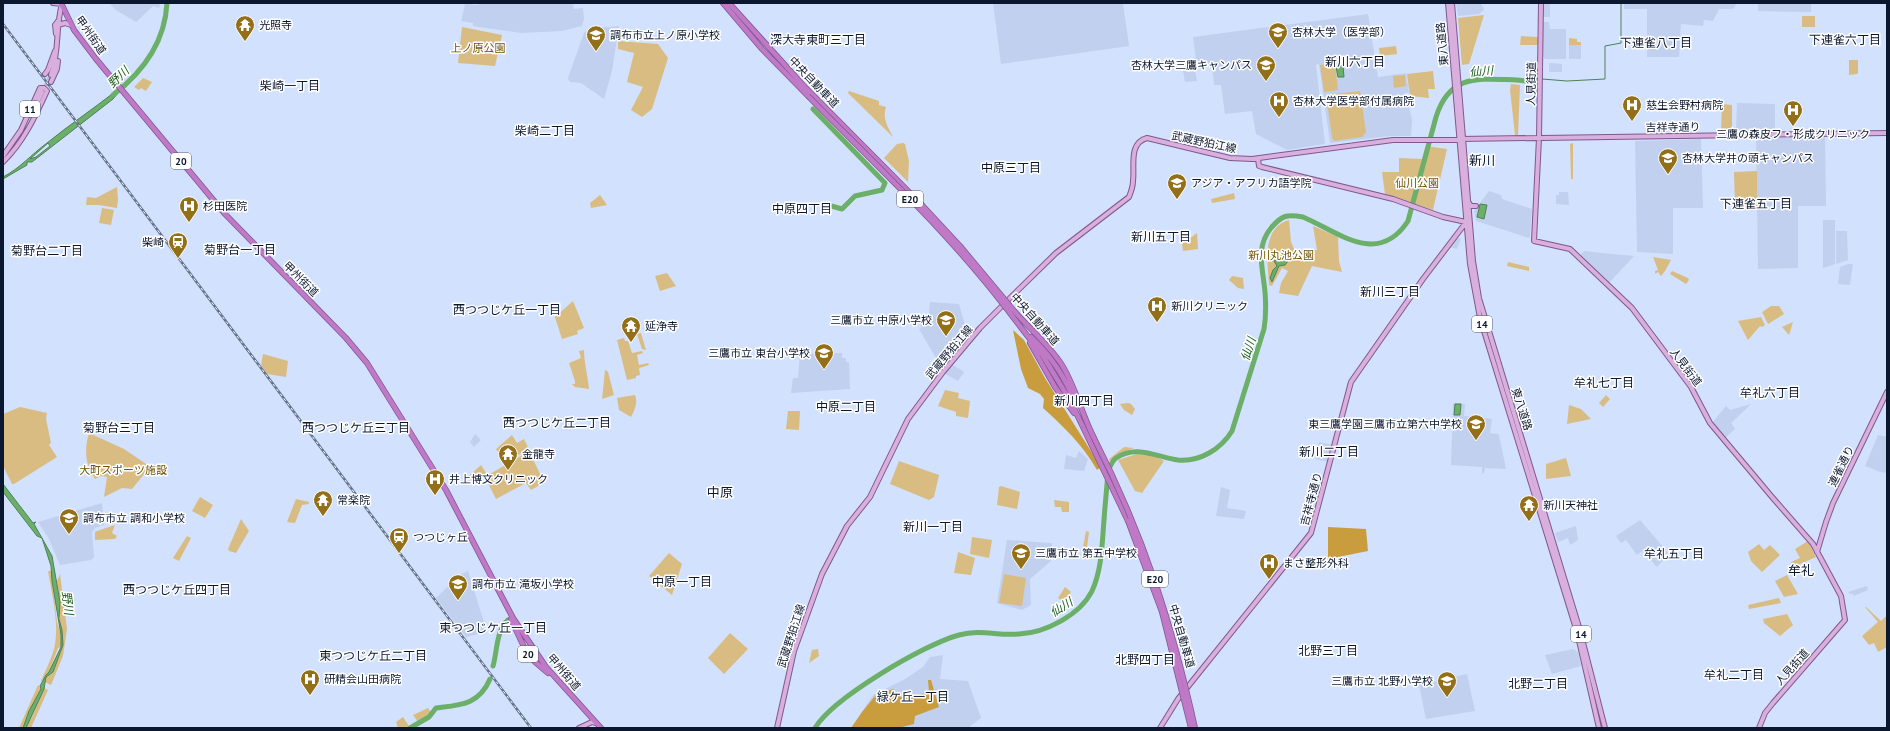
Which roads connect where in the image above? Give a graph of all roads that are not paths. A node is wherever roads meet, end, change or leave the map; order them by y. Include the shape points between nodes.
1 (723, 3) edge
2 (729, 3) edge
3 (1448, 3) edge
4 (1452, 3) edge
5 (1541, 3) edge
6 (54, 4) edge
7 (62, 5) edge
8 (58, 23) junction
9 (71, 25) junction
10 (45, 74) tunnel mouth
11 (51, 75) tunnel mouth
12 (51, 82) tunnel mouth
13 (1456, 83) junction
14 (42, 92) tunnel mouth
15 (810, 95) junction
16 (34, 113) junction
17 (1887, 133) edge
18 (1539, 138) junction
19 (1461, 139) junction
20 (3, 159) edge
21 (1258, 159) junction
22 (1469, 203) junction
23 (1476, 206) dead end
24 (1470, 215) junction
25 (1466, 222) junction
26 (1008, 307) junction
27 (1020, 326) junction
28 (1887, 392) edge
29 (1084, 429) junction
30 (1092, 440) junction
31 (1817, 552) junction
32 (594, 722) junction
33 (579, 728) edge
34 (598, 728) edge
35 (601, 728) edge
36 (777, 728) edge
37 (1160, 728) edge
38 (1191, 728) edge
39 (1195, 728) edge
40 (1599, 728) edge
41 (1605, 728) edge
42 (1759, 728) edge

1 - 15 highway, 中央自動車道 / E20 via 762,49
2 - 15 highway, 中央自動車道 / E20
3 - 13 main road, 東八道路 / 14
4 - 13 main road, 東八道路 / 14
5 - 18 main road, 人見街道
6 - 7 main road
7 - 8 main road
7 - 9 highway, 甲州街道 / 20
8 - 9 main road
8 - 10 main road via 55,25 54,54
8 - 11 main road via 57,53
8 - 12 main road via 61,31 60,50 57,69
9 - 32 highway, 甲州街道 / 20 via 117,85 225,214 364,359 438,476 524,648
13 - 19 main road, 東八道路 / 14
14 - 16 main road, 11
15 - 26 highway, 中央自動車道 / E20, bridge via 917,206
16 - 20 main road, 11 via 20,138
16 - 20 main road, 11 via 21,142
16 - 20 main road, 11 via 47,91 43,87 40,88 19,133
17 - 18 main road, 吉祥寺通り
18 - 19 main road, 吉祥寺通り
18 - 31 main road, 人見街道 via 1534,241 1570,249 1629,304 1691,387 1710,423 1809,539
19 - 21 main road, 武蔵野狛江線 via 1389,140
19 - 22 main road, 東八道路 / 14
19 - 25 main road, 東八道路 / 14
21 - 25 main road via 1259,166 1262,167 1374,194
21 - 36 main road, 武蔵野狛江線 via 1230,158 1147,138 1142,140 1135,150 1133,185 1129,197 1050,259 980,328 908,419 870,498 847,526 822,574 794,651
22 - 23 main road
22 - 24 main road, 東八道路 / 14
24 - 25 main road, 吉祥寺通り
24 - 41 main road, 東八道路 / 14 via 1473,261 1481,307 1579,627
25 - 37 main road, 吉祥寺通り via 1351,382 1312,533 1172,706
25 - 40 main road, 東八道路 / 14 via 1473,284 1480,318 1577,632
26 - 27 highway, 中央自動車道 / E20
26 - 30 highway, 中央自動車道 / E20 via 1049,348 1061,364
27 - 29 highway via 1047,374
27 - 29 highway via 1056,364 1068,385
28 - 31 main road, 連雀通り via 1833,503
29 - 30 highway, 中央自動車道 / E20
30 - 38 highway, 中央自動車道 / E20, bridge via 1128,521 1162,612
30 - 39 highway, 中央自動車道 / E20, bridge via 1125,503 1158,587 1182,670
31 - 42 main road, 人見街道 via 1841,596 1845,620 1776,699 1765,713
32 - 33 main road
32 - 34 highway, 甲州街道 / 20
32 - 35 highway, 甲州街道 / 20

